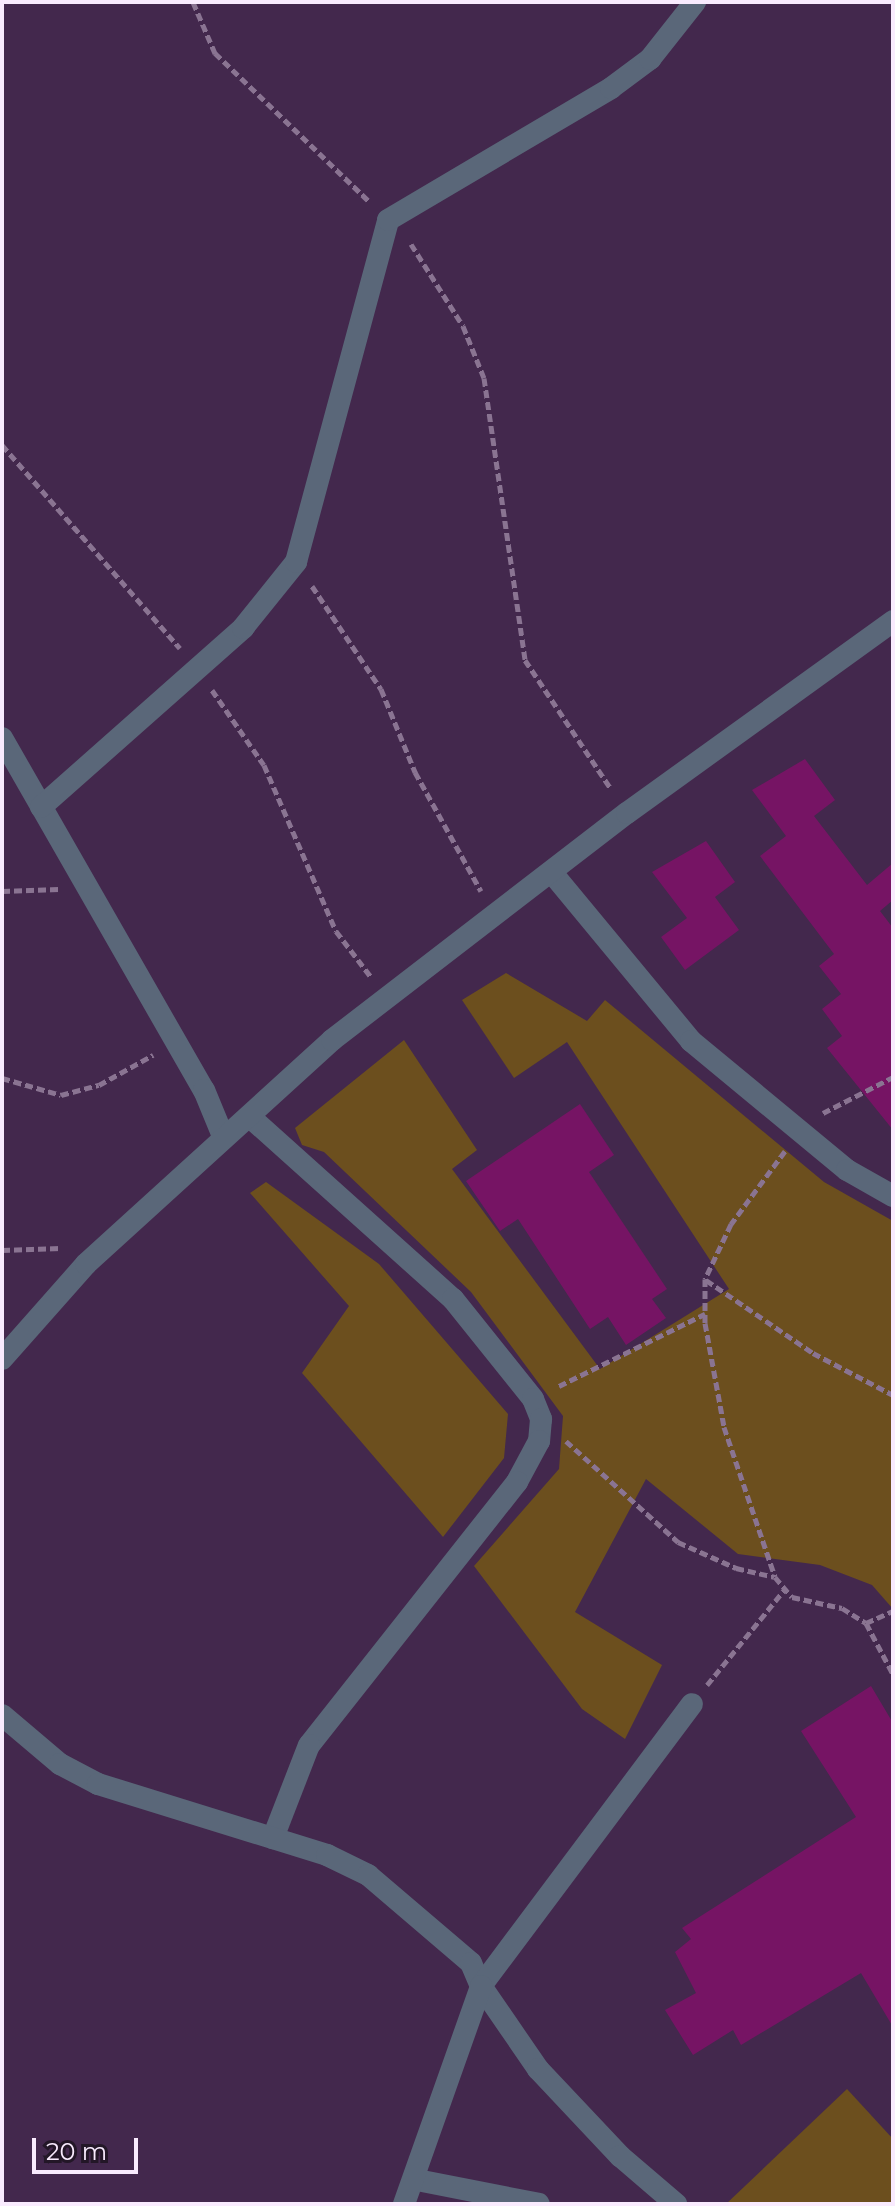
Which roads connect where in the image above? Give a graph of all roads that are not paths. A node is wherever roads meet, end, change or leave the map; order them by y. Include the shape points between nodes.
1 (695, 2) edge
2 (893, 621) edge
3 (2, 738) edge
4 (41, 807) junction
5 (553, 874) junction
6 (250, 1117) junction
7 (223, 1136) junction
8 (893, 1196) edge
9 (2, 1359) edge
10 (692, 1704) road end
11 (2, 1715) edge
12 (273, 1838) junction
13 (481, 1986) junction
14 (417, 2180) junction
15 (404, 2204) edge
16 (539, 2204) edge
17 (676, 2204) edge

1 - 4 street via 650,59 611,88 388,220 296,562 243,628
2 - 5 street via 627,813
3 - 4 street
4 - 7 street via 176,1042
5 - 6 street via 386,997
5 - 8 street via 691,1041 801,1133
6 - 7 street
6 - 12 street via 453,1299 537,1409 539,1441 517,1482 309,1745
7 - 9 street via 86,1264
10 - 13 street
11 - 12 street via 60,1764 98,1784
12 - 13 street via 368,1875 471,1963
13 - 14 street
13 - 17 street via 538,2069 620,2156
14 - 15 street
14 - 16 street

